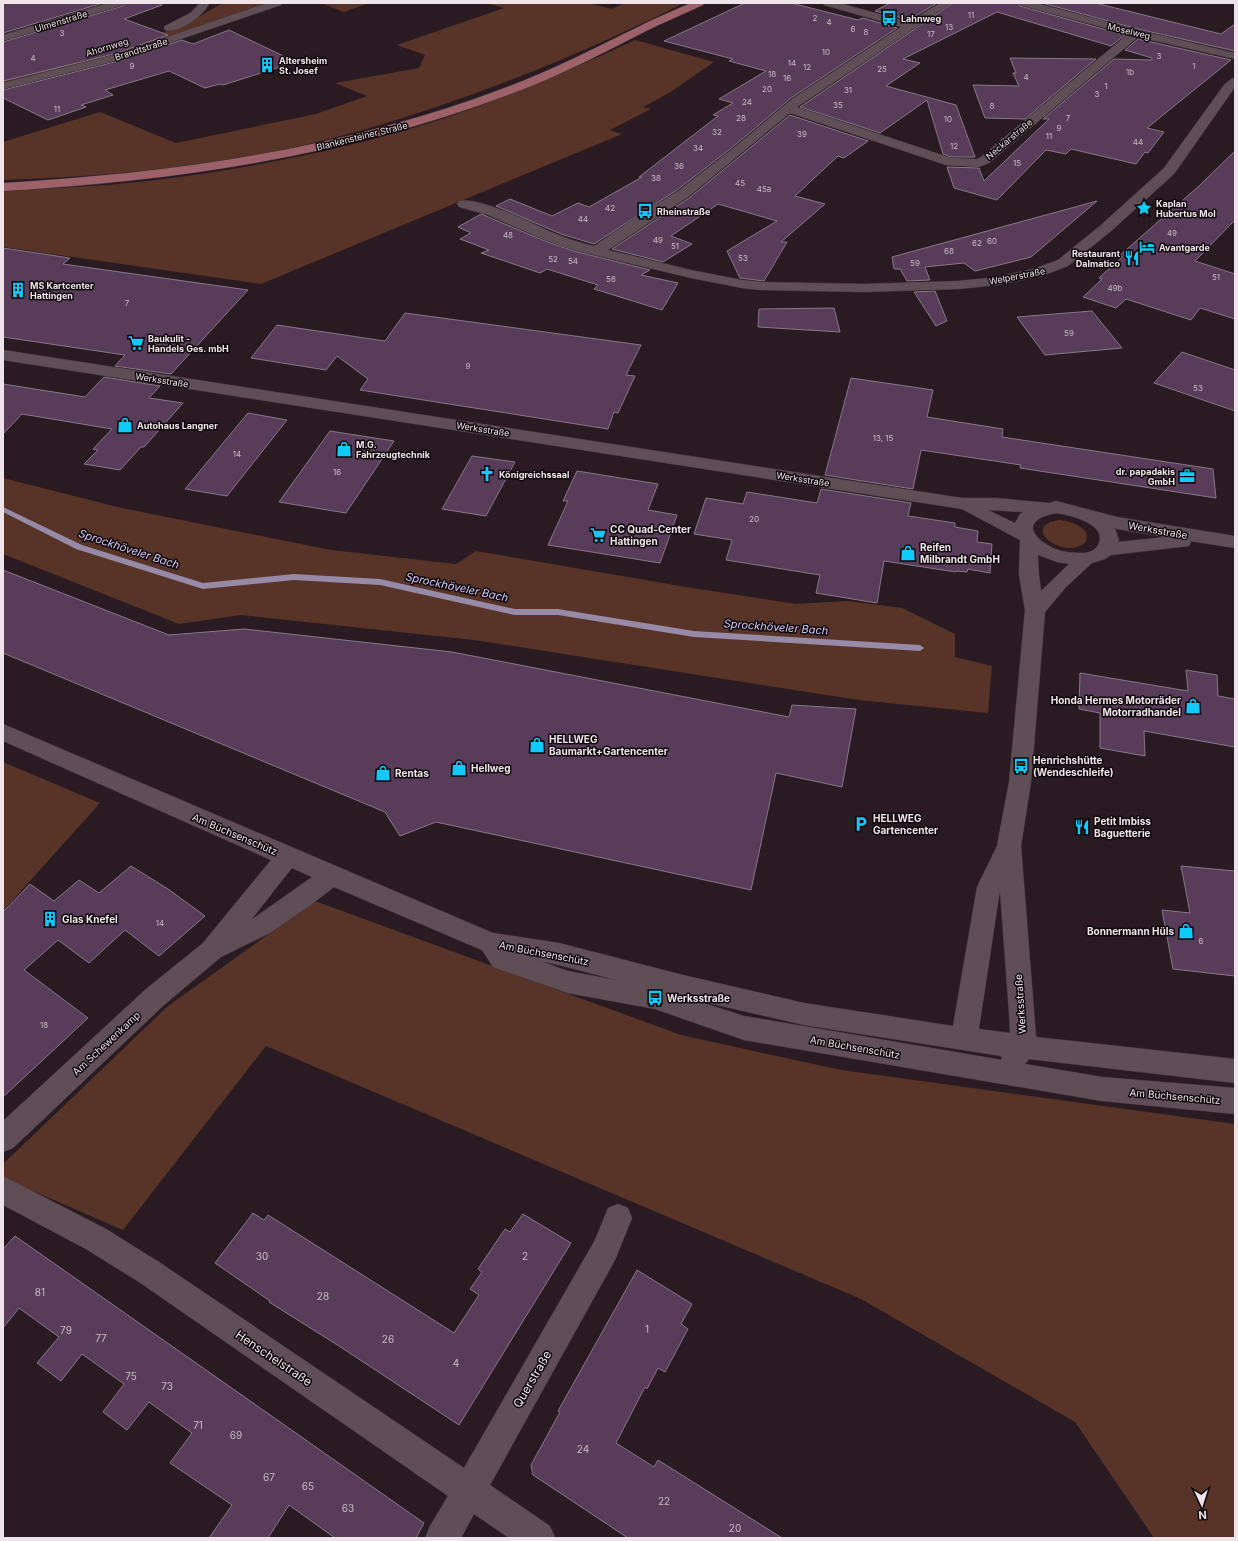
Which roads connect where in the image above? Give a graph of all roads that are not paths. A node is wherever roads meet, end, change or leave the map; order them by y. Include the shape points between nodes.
1 (119, 3) edge
2 (204, 3) edge
3 (277, 3) edge
4 (698, 3) edge
5 (828, 3) edge
6 (947, 3) edge
7 (1024, 3) edge
8 (910, 26) junction
9 (160, 31) dead end
10 (1136, 33) junction
11 (3, 38) edge
12 (90, 53) dead end
13 (1235, 56) edge
14 (3, 76) edge
15 (1235, 81) edge
16 (3, 86) edge
17 (788, 108) junction
18 (3, 187) edge
19 (464, 204) dead end
20 (597, 251) junction
21 (3, 355) edge
22 (962, 504) junction
23 (1048, 508) junction
24 (1092, 517) junction
25 (1027, 538) junction
26 (1230, 542) edge
27 (1105, 550) junction
28 (1086, 559) junction
29 (1035, 610) junction
30 (3, 732) edge
31 (1009, 846) junction
32 (288, 856) junction
33 (332, 875) junction
34 (491, 943) junction
35 (212, 950) junction
36 (964, 1039) junction
37 (1023, 1047) junction
38 (1235, 1071) edge
39 (1000, 1072) junction
40 (1235, 1101) edge
41 (3, 1139) edge
42 (3, 1190) edge
43 (618, 1218) dead end
44 (468, 1491) junction
45 (442, 1538) edge
46 (538, 1538) edge

1 - 11 street, Ulmenstraße
2 - 9 street via 200,11 188,19
3 - 16 street, Brandtstraße via 118,57
4 - 18 main road, Blankensteiner Straße via 591,56 501,94 363,138 159,176
5 - 8 street
6 - 8 street
7 - 10 street, Moselweg
8 - 17 street
10 - 13 street, Moselweg
10 - 17 street, Neckarstraße via 979,163 950,162
12 - 14 street, Ahornweg
15 - 20 street, Welperstraße via 1228,87 1169,171 1063,263 1018,278 958,285 786,288 742,284
17 - 20 street via 683,194
19 - 20 street via 484,209 563,242
21 - 22 street, Werksstraße
22 - 23 street, Werksstraße
22 - 25 street, Werksstraße via 986,514
23 - 24 street, Werksstraße via 1073,509
23 - 25 street, Werksstraße via 1029,516 1024,524
24 - 26 street, Werksstraße
24 - 27 street, Werksstraße via 1104,526 1108,535
25 - 28 street, Werksstraße via 1048,554 1074,560
25 - 29 street, Werksstraße via 1029,575
26 - 27 street, Werksstraße via 1156,543
27 - 28 street, Werksstraße
28 - 29 street, Werksstraße via 1059,583
29 - 31 street, Werksstraße via 1020,782
30 - 32 street, Am Büchsenschütz
31 - 36 street, Werksstraße via 989,887
31 - 37 street, Werksstraße
32 - 33 street, Am Büchsenschütz
32 - 35 street, Am Schewenkamp
33 - 34 street, Am Büchsenschütz
33 - 35 street, Am Schewenkamp via 261,926
34 - 36 street, Am Büchsenschütz via 559,954 804,1014
34 - 39 street, Am Büchsenschütz via 502,959 568,982 655,998 744,1028
35 - 41 street, Am Schewenkamp via 155,997
36 - 37 street, Am Büchsenschütz
36 - 39 street
37 - 38 street, Am Büchsenschütz
37 - 39 street, Werksstraße
39 - 40 street, Am Büchsenschütz via 1102,1089
42 - 44 street, Henschelstraße via 96,1238 143,1268
43 - 44 street, Querstraße via 605,1250
44 - 45 street, Querstraße
44 - 46 street, Henschelstraße

